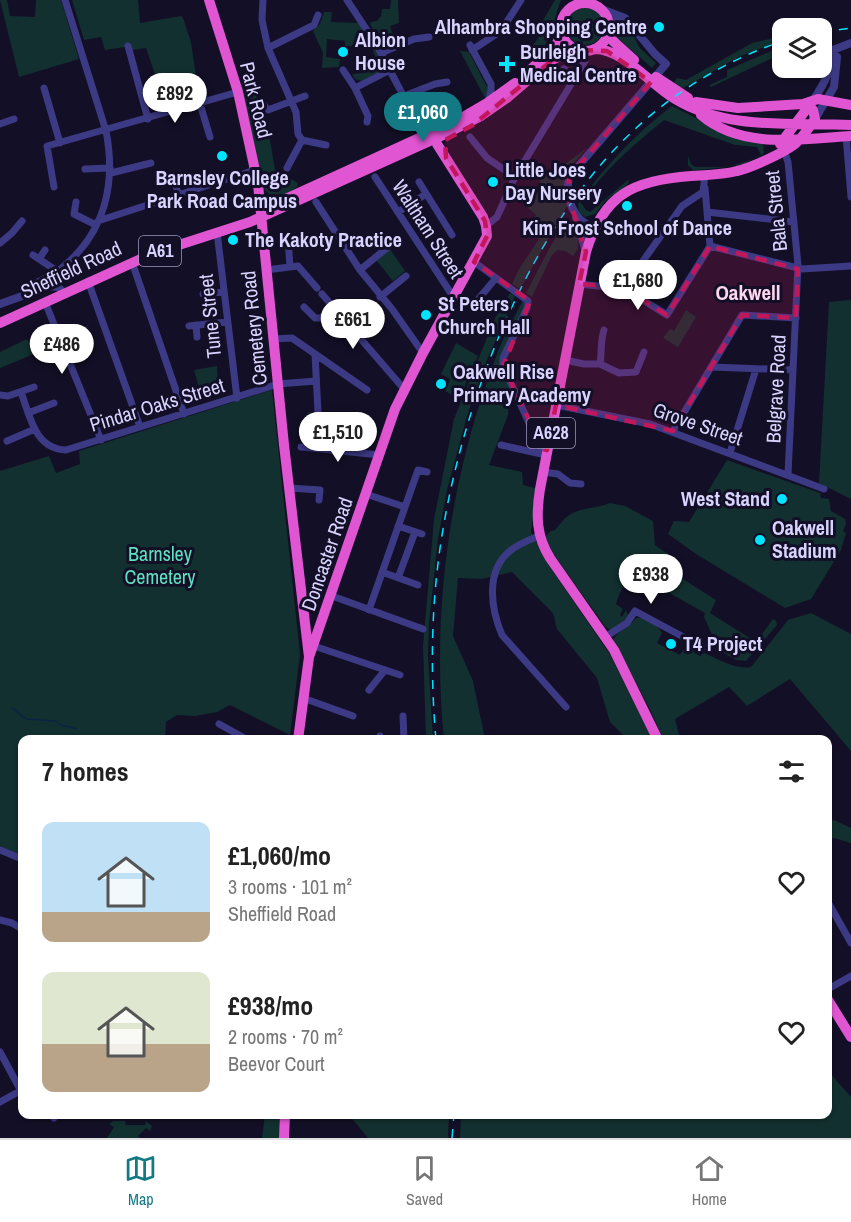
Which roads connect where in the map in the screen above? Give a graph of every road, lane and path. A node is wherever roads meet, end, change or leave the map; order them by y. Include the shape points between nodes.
1 (65, 0) edge
2 (209, 0) edge
3 (263, 0) edge
4 (347, 0) edge
5 (521, 0) edge
6 (570, 0) edge
7 (588, 1) edge
8 (601, 9) junction
9 (566, 12) junction
10 (318, 15) dead end
11 (629, 23) junction
12 (609, 28) junction
13 (562, 33) junction
14 (429, 37) dead end
15 (851, 43) edge
16 (128, 46) dead end
17 (268, 48) junction
18 (851, 48) edge
19 (594, 49) junction
20 (381, 52) junction
21 (835, 53) junction
22 (583, 56) junction
23 (631, 62) junction
24 (564, 69) dead end
25 (343, 70) dead end
26 (390, 70) junction
27 (576, 76) junction
28 (447, 82) dead end
29 (491, 84) junction
30 (834, 84) junction
31 (823, 86) junction
32 (44, 88) dead end
33 (355, 88) junction
34 (508, 88) junction
35 (238, 92) junction
36 (305, 96) dead end
37 (404, 96) junction
38 (828, 100) junction
39 (291, 101) junction
40 (809, 103) junction
41 (200, 104) junction
42 (263, 104) dead end
43 (846, 104) edge
44 (694, 105) junction
45 (487, 108) junction
46 (851, 118) edge
47 (14, 119) dead end
48 (148, 119) junction
49 (815, 119) junction
50 (831, 121) junction
51 (367, 122) dead end
52 (0, 124) edge
53 (851, 125) edge
54 (795, 126) junction
55 (105, 131) junction
56 (848, 136) edge
57 (210, 137) dead end
58 (432, 137) junction
59 (471, 137) dead end
60 (804, 138) junction
61 (765, 139) junction
62 (302, 140) junction
63 (60, 143) junction
64 (326, 145) dead end
65 (783, 146) junction
66 (767, 157) junction
67 (151, 163) dead end
68 (287, 168) dead end
69 (84, 169) dead end
70 (255, 170) junction
71 (110, 171) junction
72 (705, 175) junction
73 (375, 177) dead end
74 (514, 177) junction
75 (175, 180) dead end
76 (419, 182) dead end
77 (258, 184) junction
78 (54, 187) dead end
79 (705, 188) junction
80 (426, 194) junction
81 (178, 195) junction
82 (851, 196) edge
83 (283, 199) junction
84 (76, 202) dead end
85 (316, 202) dead end
86 (398, 212) junction
87 (707, 212) junction
88 (261, 214) junction
89 (575, 214) junction
90 (22, 221) dead end
91 (485, 221) junction
92 (794, 222) junction
93 (97, 223) junction
94 (594, 227) junction
95 (222, 230) junction
96 (452, 235) dead end
97 (286, 236) dead end
98 (0, 243) edge
99 (710, 246) junction
100 (388, 247) dead end
101 (45, 250) dead end
102 (586, 252) junction
103 (132, 262) junction
104 (474, 262) junction
105 (851, 266) edge
106 (290, 267) junction
107 (798, 269) junction
108 (267, 270) junction
109 (360, 270) junction
110 (57, 271) junction
111 (406, 276) dead end
112 (496, 278) junction
113 (88, 281) junction
114 (579, 284) junction
115 (622, 287) junction
116 (224, 292) junction
117 (33, 293) junction
118 (64, 293) junction
119 (203, 294) dead end
120 (380, 297) junction
121 (454, 298) junction
122 (45, 302) junction
123 (475, 303) dead end
124 (0, 304) edge
125 (304, 308) dead end
126 (333, 308) junction
127 (796, 318) junction
128 (227, 322) junction
129 (0, 323) edge
130 (604, 330) dead end
131 (197, 337) dead end
132 (273, 339) junction
133 (644, 352) dead end
134 (423, 353) junction
135 (315, 354) junction
136 (565, 360) junction
137 (600, 364) junction
138 (711, 367) junction
139 (756, 369) junction
140 (793, 370) junction
141 (316, 381) junction
142 (278, 384) junction
143 (34, 387) dead end
144 (404, 389) junction
145 (367, 390) dead end
146 (21, 392) junction
147 (0, 396) edge
148 (237, 398) junction
149 (54, 403) dead end
150 (556, 405) junction
151 (318, 412) dead end
152 (28, 413) junction
153 (184, 414) junction
154 (140, 427) junction
155 (34, 429) junction
156 (673, 431) junction
157 (101, 440) junction
158 (7, 441) dead end
159 (501, 445) dead end
160 (301, 447) dead end
161 (547, 452) junction
162 (730, 453) junction
163 (380, 455) junction
164 (427, 472) dead end
165 (543, 472) junction
166 (788, 474) junction
167 (581, 484) dead end
168 (289, 488) junction
169 (824, 489) dead end
170 (366, 494) junction
171 (319, 500) dead end
172 (405, 507) junction
173 (398, 526) junction
174 (539, 536) junction
175 (382, 573) junction
176 (398, 578) junction
177 (418, 585) dead end
178 (332, 596) junction
179 (369, 610) junction
180 (423, 629) dead end
181 (320, 630) junction
182 (305, 632) junction
183 (605, 637) junction
184 (314, 646) junction
185 (702, 647) dead end
186 (309, 657) junction
187 (385, 670) junction
188 (400, 675) dead end
189 (369, 690) dead end
190 (303, 698) junction
191 (566, 707) dead end
192 (353, 716) dead end
193 (412, 722) dead end
194 (219, 724) dead end
195 (240, 735) edge
196 (299, 735) edge
197 (404, 735) edge
198 (656, 735) edge
199 (0, 850) edge
200 (18, 857) edge
201 (832, 909) edge
202 (0, 920) edge
203 (18, 927) edge
204 (851, 943) edge
205 (851, 976) edge
206 (832, 987) edge
207 (833, 1018) edge
208 (851, 1037) edge
209 (0, 1052) edge
210 (18, 1083) edge
211 (18, 1092) edge
212 (0, 1102) edge
213 (285, 1119) edge
214 (284, 1138) edge

1 - 55 street
2 - 35 highway, Park Road
3 - 17 street via 262,20
4 - 20 street
5 - 29 street via 501,31 471,47
6 - 9 highway
7 - 8 highway
7 - 9 highway
8 - 11 street via 619,14
8 - 12 highway
9 - 13 highway
10 - 17 street via 314,25
11 - 12 street via 620,20
11 - 89 street via 666,64 569,177 568,194
12 - 19 highway via 604,42
12 - 23 highway via 613,41
13 - 22 highway
13 - 34 highway via 555,46
14 - 20 street
15 - 21 street
16 - 48 street
17 - 39 street
18 - 21 street
19 - 22 highway
19 - 23 highway
20 - 26 street
21 - 30 street
21 - 31 street via 830,53
22 - 27 street
22 - 45 highway via 562,55 550,61 507,98
23 - 44 highway
24 - 27 street
25 - 33 street
26 - 33 street
26 - 37 street
27 - 74 street
28 - 37 street
29 - 34 street
29 - 45 street
30 - 31 street
30 - 38 street
30 - 43 street
31 - 40 street
32 - 63 street
33 - 51 street
34 - 45 highway
35 - 41 street
35 - 70 highway, Park Road
36 - 39 street
37 - 58 street
38 - 40 highway
38 - 43 highway
38 - 49 street
39 - 42 street via 268,110
39 - 62 street
40 - 44 highway via 738,108
40 - 49 highway
40 - 54 highway, A628
41 - 48 street
41 - 57 street
44 - 50 highway via 778,121
44 - 61 highway via 721,128
45 - 58 highway via 473,125
46 - 50 highway
47 - 52 street
48 - 55 street
49 - 60 highway
50 - 53 highway
54 - 60 highway
54 - 65 highway, A628
55 - 63 street
55 - 71 street
56 - 60 highway
56 - 82 street
58 - 83 highway, Sheffield Road / A61
58 - 88 highway, Sheffield Road / A61
58 - 91 highway via 444,149
59 - 74 street via 487,158
60 - 65 highway, A628
61 - 65 highway
61 - 66 highway
62 - 64 street
62 - 68 street
63 - 78 street via 47,146
65 - 66 highway, A628
65 - 92 street, Bala Street
66 - 72 highway, A628 via 737,171
67 - 71 street
69 - 71 street
70 - 77 highway, Park Road
70 - 81 street
71 - 93 street via 106,201
72 - 79 street
72 - 94 highway, A628 via 636,186 612,203
73 - 86 street, Waltham Street
74 - 91 street via 498,212
75 - 81 street
76 - 80 street
77 - 83 highway via 268,198
77 - 88 highway, Park Road
79 - 87 street
79 - 115 street via 682,206 631,280
80 - 86 street
80 - 96 street
81 - 93 street
83 - 88 highway, Sheffield Road / A61
84 - 93 street via 74,214
85 - 109 street
86 - 121 street, Waltham Street
87 - 92 street
87 - 99 street
88 - 95 highway, Sheffield Road / A61
88 - 108 highway, Cemetery Road
89 - 94 street via 583,224
89 - 102 street
90 - 98 street
91 - 104 highway, Doncaster Road via 485,240
92 - 107 street, Bala Street
93 - 110 street via 80,250
94 - 102 highway, A628
95 - 103 highway, Sheffield Road / A61
95 - 116 street, Tune Street
97 - 106 street
99 - 107 street
99 - 115 street via 667,315
100 - 109 street
101 - 110 street via 36,257
102 - 114 highway, A628
103 - 113 highway, Sheffield Road / A61
103 - 153 street
104 - 112 street
104 - 121 highway, Doncaster Road
105 - 107 street
106 - 108 street
106 - 126 street via 300,268
107 - 127 street, Belgrave Road
108 - 132 highway, Cemetery Road
109 - 120 street
110 - 117 street via 33,285
111 - 120 street
112 - 123 street
112 - 161 street via 528,304 503,366 540,447
113 - 118 highway, Sheffield Road / A61
113 - 154 street
114 - 115 street
114 - 136 highway, A628
116 - 119 street
116 - 128 street, Tune Street
117 - 118 street via 53,286
117 - 124 street
118 - 122 highway, Sheffield Road / A61
120 - 134 street
121 - 134 highway, Doncaster Road
122 - 129 highway, Sheffield Road / A61
122 - 157 street
125 - 126 street via 315,318
126 - 144 street
127 - 138 street via 742,315
127 - 140 street, Belgrave Road
128 - 131 street via 193,326
128 - 148 street, Tune Street
130 - 137 street
132 - 135 street via 292,338
132 - 142 highway, Cemetery Road
133 - 137 street via 636,372 619,373
134 - 144 highway, Doncaster Road
135 - 141 street
135 - 145 street
136 - 137 street
136 - 150 highway, A628
138 - 139 street
138 - 156 street
139 - 140 street
139 - 162 street
140 - 166 street, Belgrave Road
141 - 142 street, Pindar Oaks Street
141 - 151 street
142 - 148 street, Pindar Oaks Street
142 - 168 highway, Cemetery Road
143 - 146 street
144 - 163 highway, Doncaster Road
146 - 147 street
146 - 152 street
148 - 153 street, Pindar Oaks Street
149 - 152 street
150 - 156 street, Grove Street
150 - 161 highway, A628
152 - 155 street
153 - 154 street, Pindar Oaks Street
154 - 157 street, Pindar Oaks Street
155 - 157 street, Pindar Oaks Street via 43,442 58,449
155 - 158 street
156 - 162 street, Grove Street
159 - 161 street
160 - 163 street
161 - 165 highway, A628
162 - 166 street, Grove Street
163 - 170 highway, Doncaster Road
164 - 172 street via 418,470
165 - 167 street
165 - 174 highway, A628 via 538,503
166 - 169 street, Grove Street
168 - 171 street via 320,490
168 - 182 highway, Cemetery Road
170 - 172 street
170 - 178 highway, Doncaster Road
172 - 173 street
173 - 175 street
173 - 176 street via 418,533
174 - 183 highway, A628
174 - 191 street via 511,550 498,565 492,587 496,620 502,634
175 - 176 street
175 - 179 street
176 - 177 street
178 - 179 street
178 - 181 highway, Doncaster Road
179 - 180 street
181 - 182 highway
181 - 184 highway, Doncaster Road
182 - 184 highway
182 - 186 highway, Cemetery Road
183 - 185 street via 627,623 635,611
183 - 198 highway, A628
184 - 186 highway, Doncaster Road
184 - 187 street
186 - 190 highway, Doncaster Road
187 - 188 street
187 - 189 street
190 - 192 street
190 - 196 highway, Doncaster Road
193 - 197 street via 403,719
194 - 195 street
199 - 200 street
201 - 204 street
202 - 203 street
205 - 206 street
207 - 208 highway
209 - 210 street
211 - 212 street
213 - 214 highway

